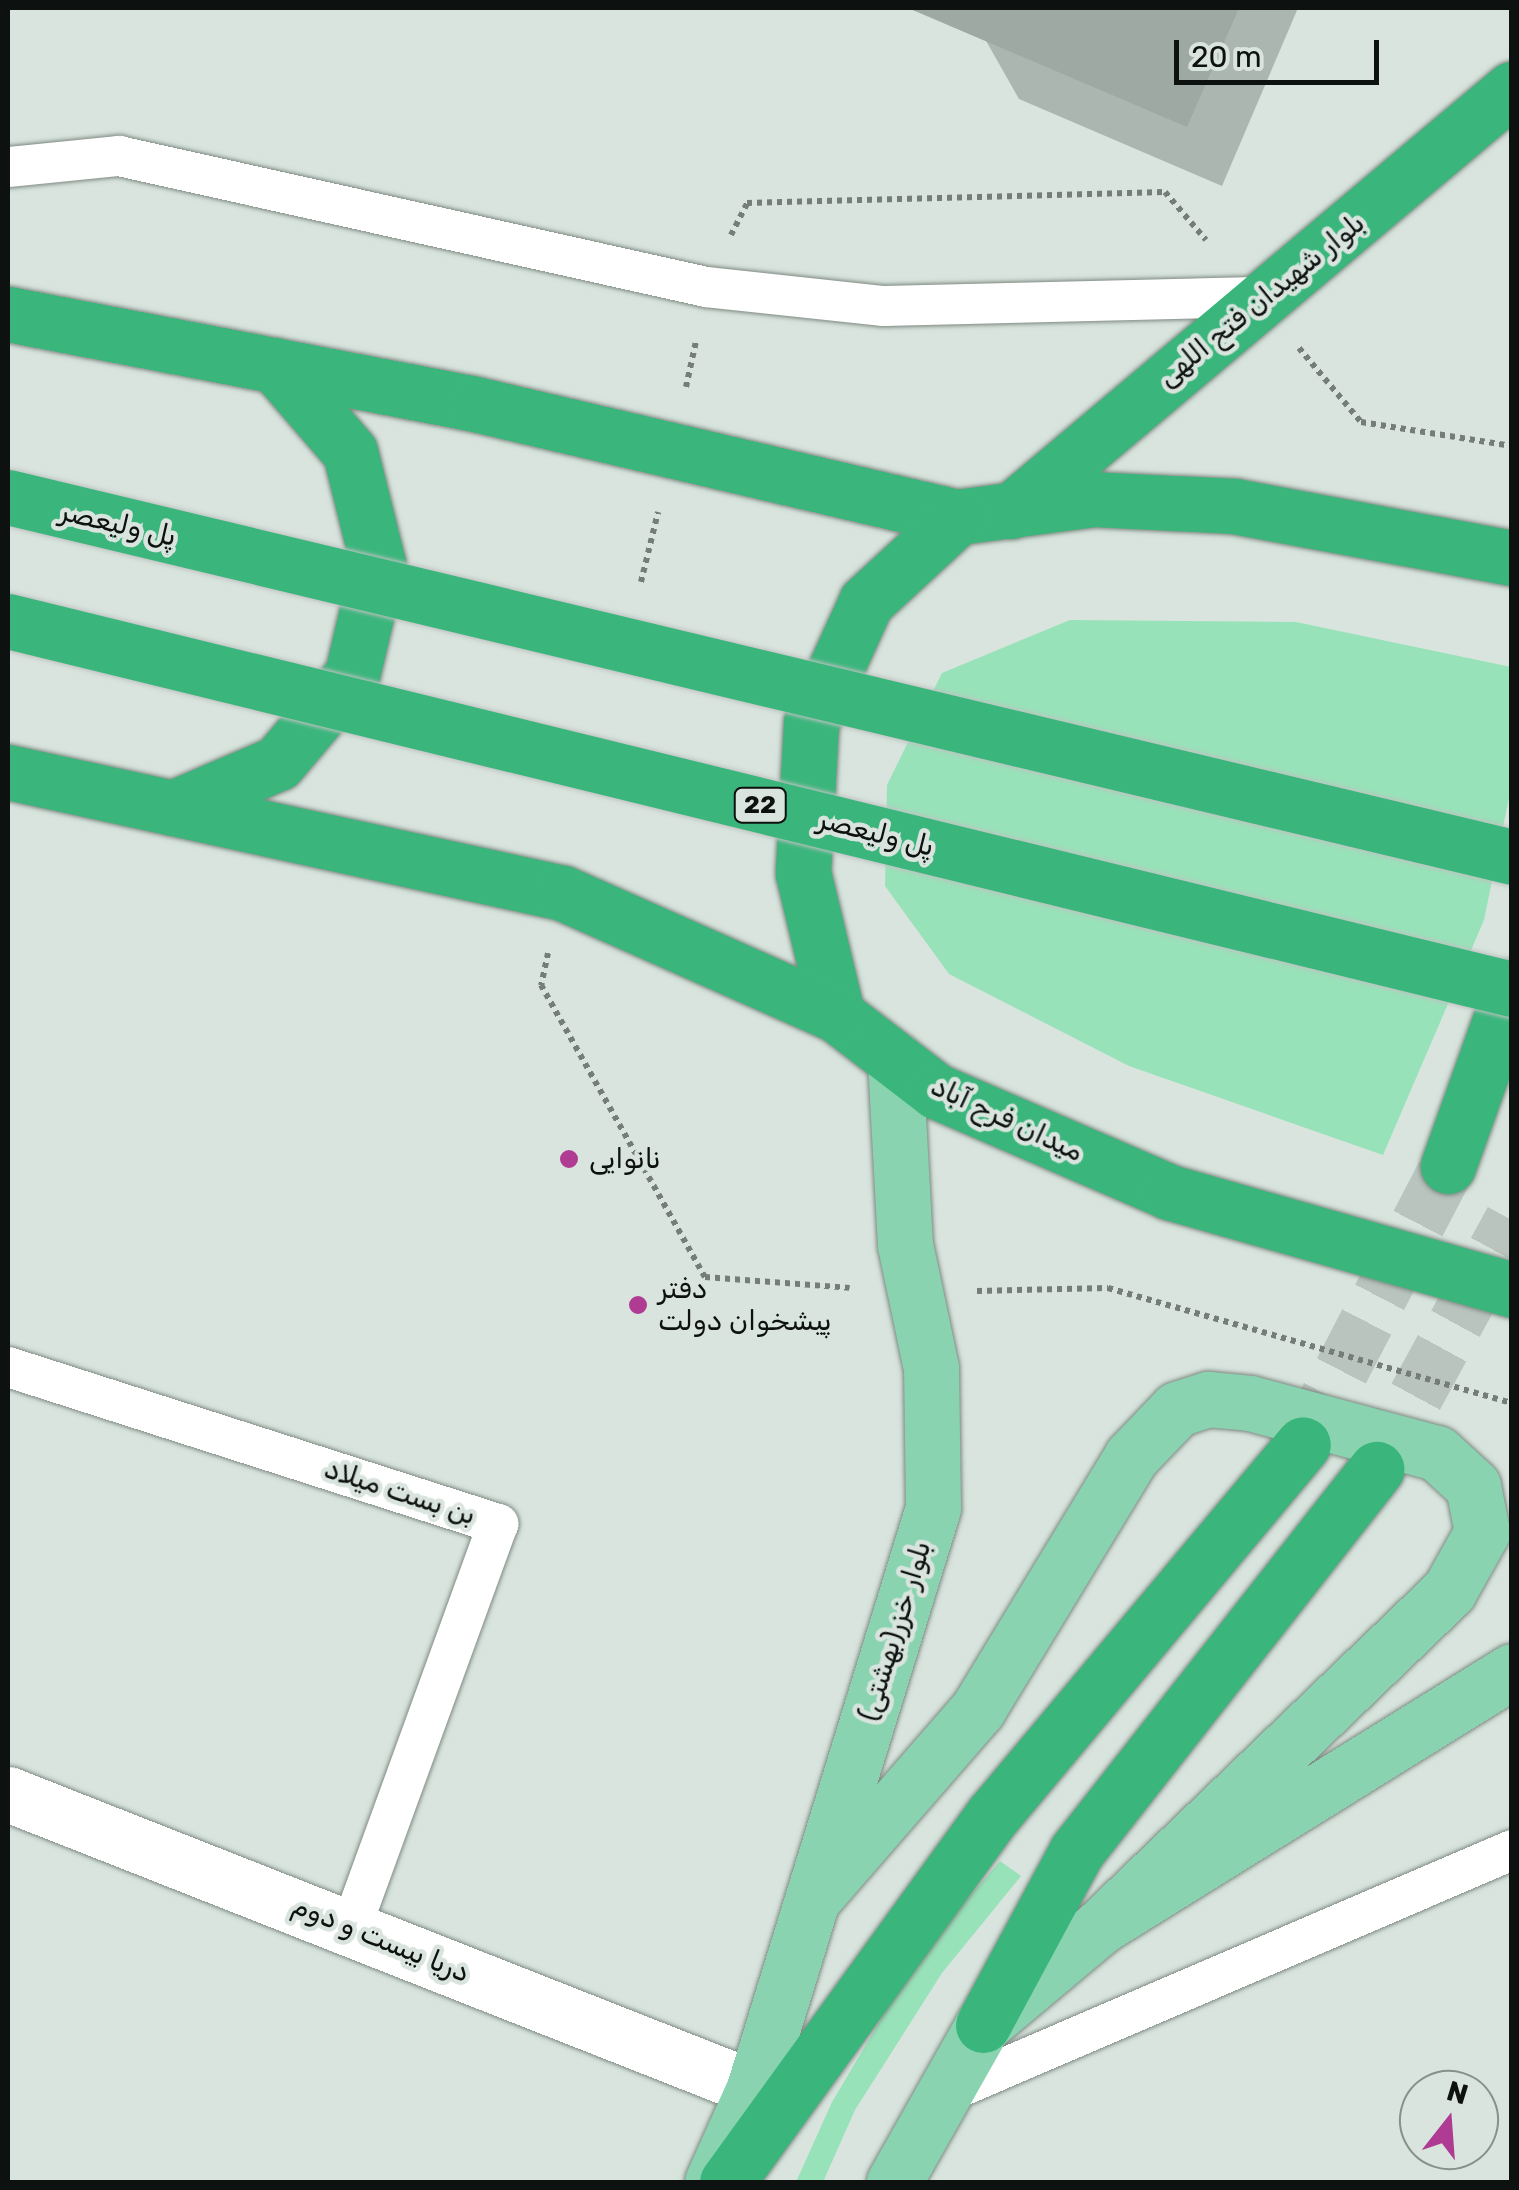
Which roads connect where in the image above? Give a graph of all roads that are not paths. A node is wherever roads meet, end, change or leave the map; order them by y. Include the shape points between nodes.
1 (1512, 89) edge
2 (8, 167) edge
3 (1256, 298) junction
4 (8, 314) edge
5 (276, 365) junction
6 (8, 497) edge
7 (1011, 511) junction
8 (958, 518) junction
9 (1512, 558) edge
10 (8, 621) edge
11 (8, 772) edge
12 (173, 808) junction
13 (1512, 857) edge
14 (1512, 988) edge
15 (837, 1015) junction
16 (895, 1059) junction
17 (1448, 1166) tunnel mouth
18 (1512, 1290) edge
19 (8, 1368) edge
20 (1302, 1444) tunnel mouth
21 (1376, 1469) tunnel mouth
22 (1512, 1671) edge
23 (8, 1794) edge
24 (1512, 1850) edge
25 (812, 1898) junction
26 (352, 1926) junction
27 (1101, 1926) junction
28 (983, 2025) junction
29 (754, 2088) junction
30 (935, 2098) junction
31 (712, 2182) edge
32 (727, 2182) edge
33 (894, 2182) edge

1 - 3 highway, بلوار شهیدان فتح اللهی
2 - 3 lane via 118,156 746,292 884,306
3 - 7 highway, بلوار شهیدان فتح اللهی
4 - 5 highway
5 - 8 highway
5 - 12 highway via 350,452 378,564 352,676 278,763
6 - 13 highway, پل ولیعصر, bridge
7 - 8 highway
7 - 9 highway via 1094,499 1235,506
8 - 15 highway via 866,602 812,722 803,873
10 - 14 highway, پل ولیعصر / 22, bridge
11 - 12 highway, میدان فرح آباد
12 - 15 highway, میدان فرح آباد via 562,893
14 - 17 highway
15 - 16 highway, میدان فرح آباد
16 - 18 highway, میدان فرح آباد via 936,1091 1168,1192
16 - 25 main road, بلوار خزر(بهشتی) via 905,1245 932,1368 933,1508
19 - 26 lane, بن بست میلاد via 498,1524
20 - 32 highway via 994,1815
21 - 28 highway via 1076,1852
22 - 27 main road
23 - 26 street, دریا بیست و دوم
24 - 30 lane
25 - 27 main road via 978,1709 1131,1456 1178,1408 1208,1399 1250,1403 1437,1453 1473,1486 1482,1532 1449,1591
25 - 29 main road, بلوار خزر(بهشتی)
26 - 29 street, دریا بیست و دوم
27 - 28 main road
28 - 30 main road
29 - 31 main road, بلوار خزر(بهشتی)
30 - 33 main road

